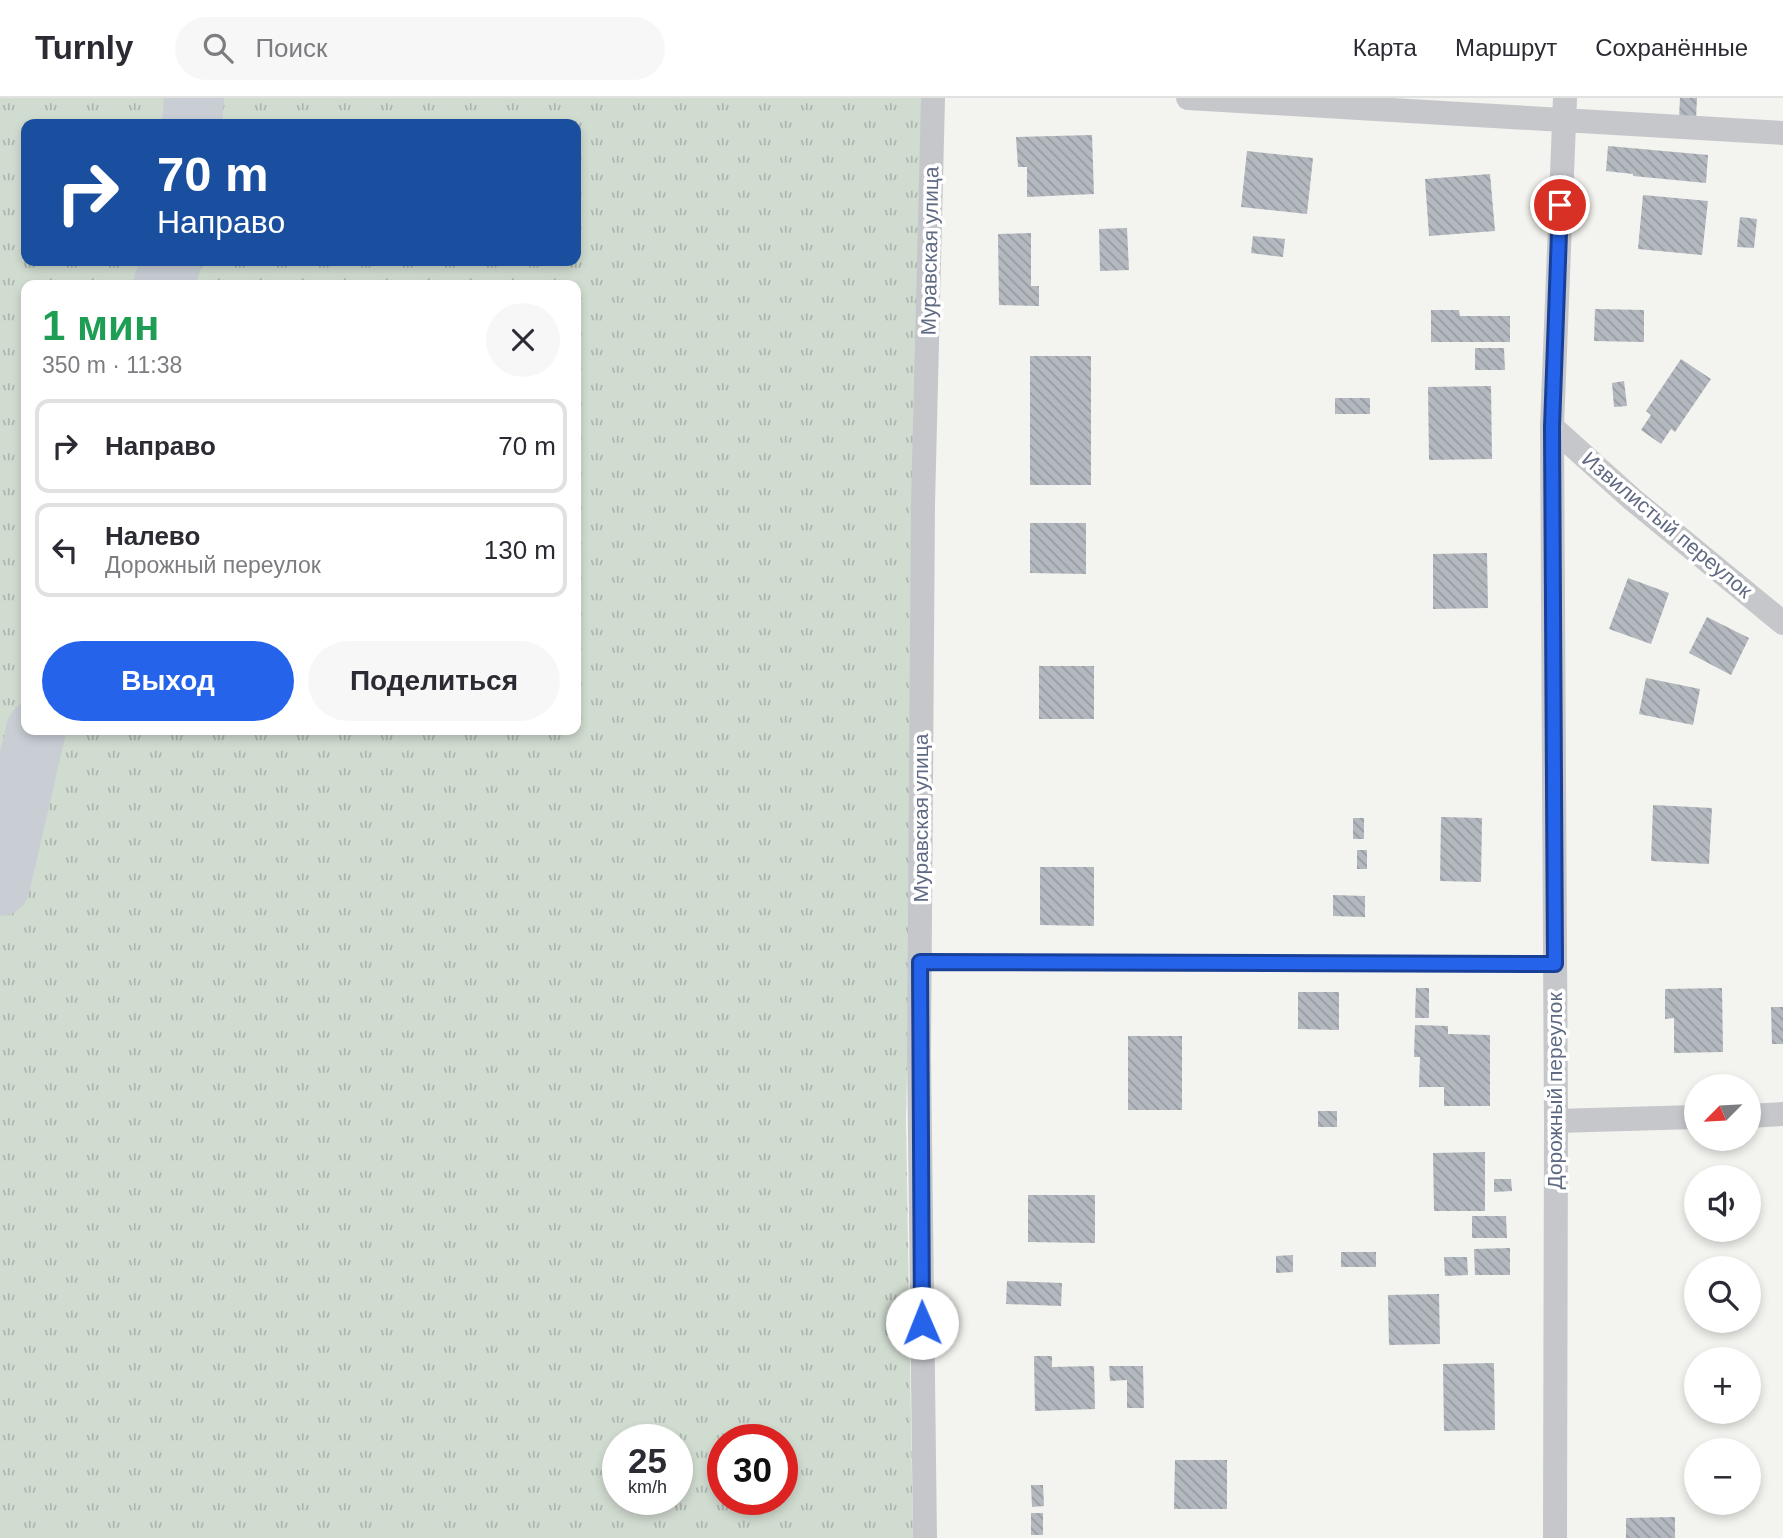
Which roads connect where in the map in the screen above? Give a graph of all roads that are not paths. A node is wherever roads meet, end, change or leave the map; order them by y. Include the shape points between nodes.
1 (933, 98) edge
2 (1188, 98) edge
3 (1564, 110) edge
4 (1783, 133) edge
5 (1552, 427) junction
6 (1783, 623) edge
7 (920, 962) junction
8 (1555, 964) junction
9 (1783, 1114) edge
10 (1761, 1115) edge
11 (1684, 1117) edge
12 (1556, 1122) junction
13 (925, 1538) edge
14 (1555, 1538) edge

1 - 7 street, Муравская улица via 923,505
2 - 3 street via 1479,115
3 - 4 street
3 - 5 street, Дорожный переулок
5 - 6 street, Извилистый переулок
5 - 8 street, Дорожный переулок
7 - 8 lane
7 - 13 street, Муравская улица
8 - 12 street, Дорожный переулок
9 - 10 street
11 - 12 street
12 - 14 street, Дорожный переулок

